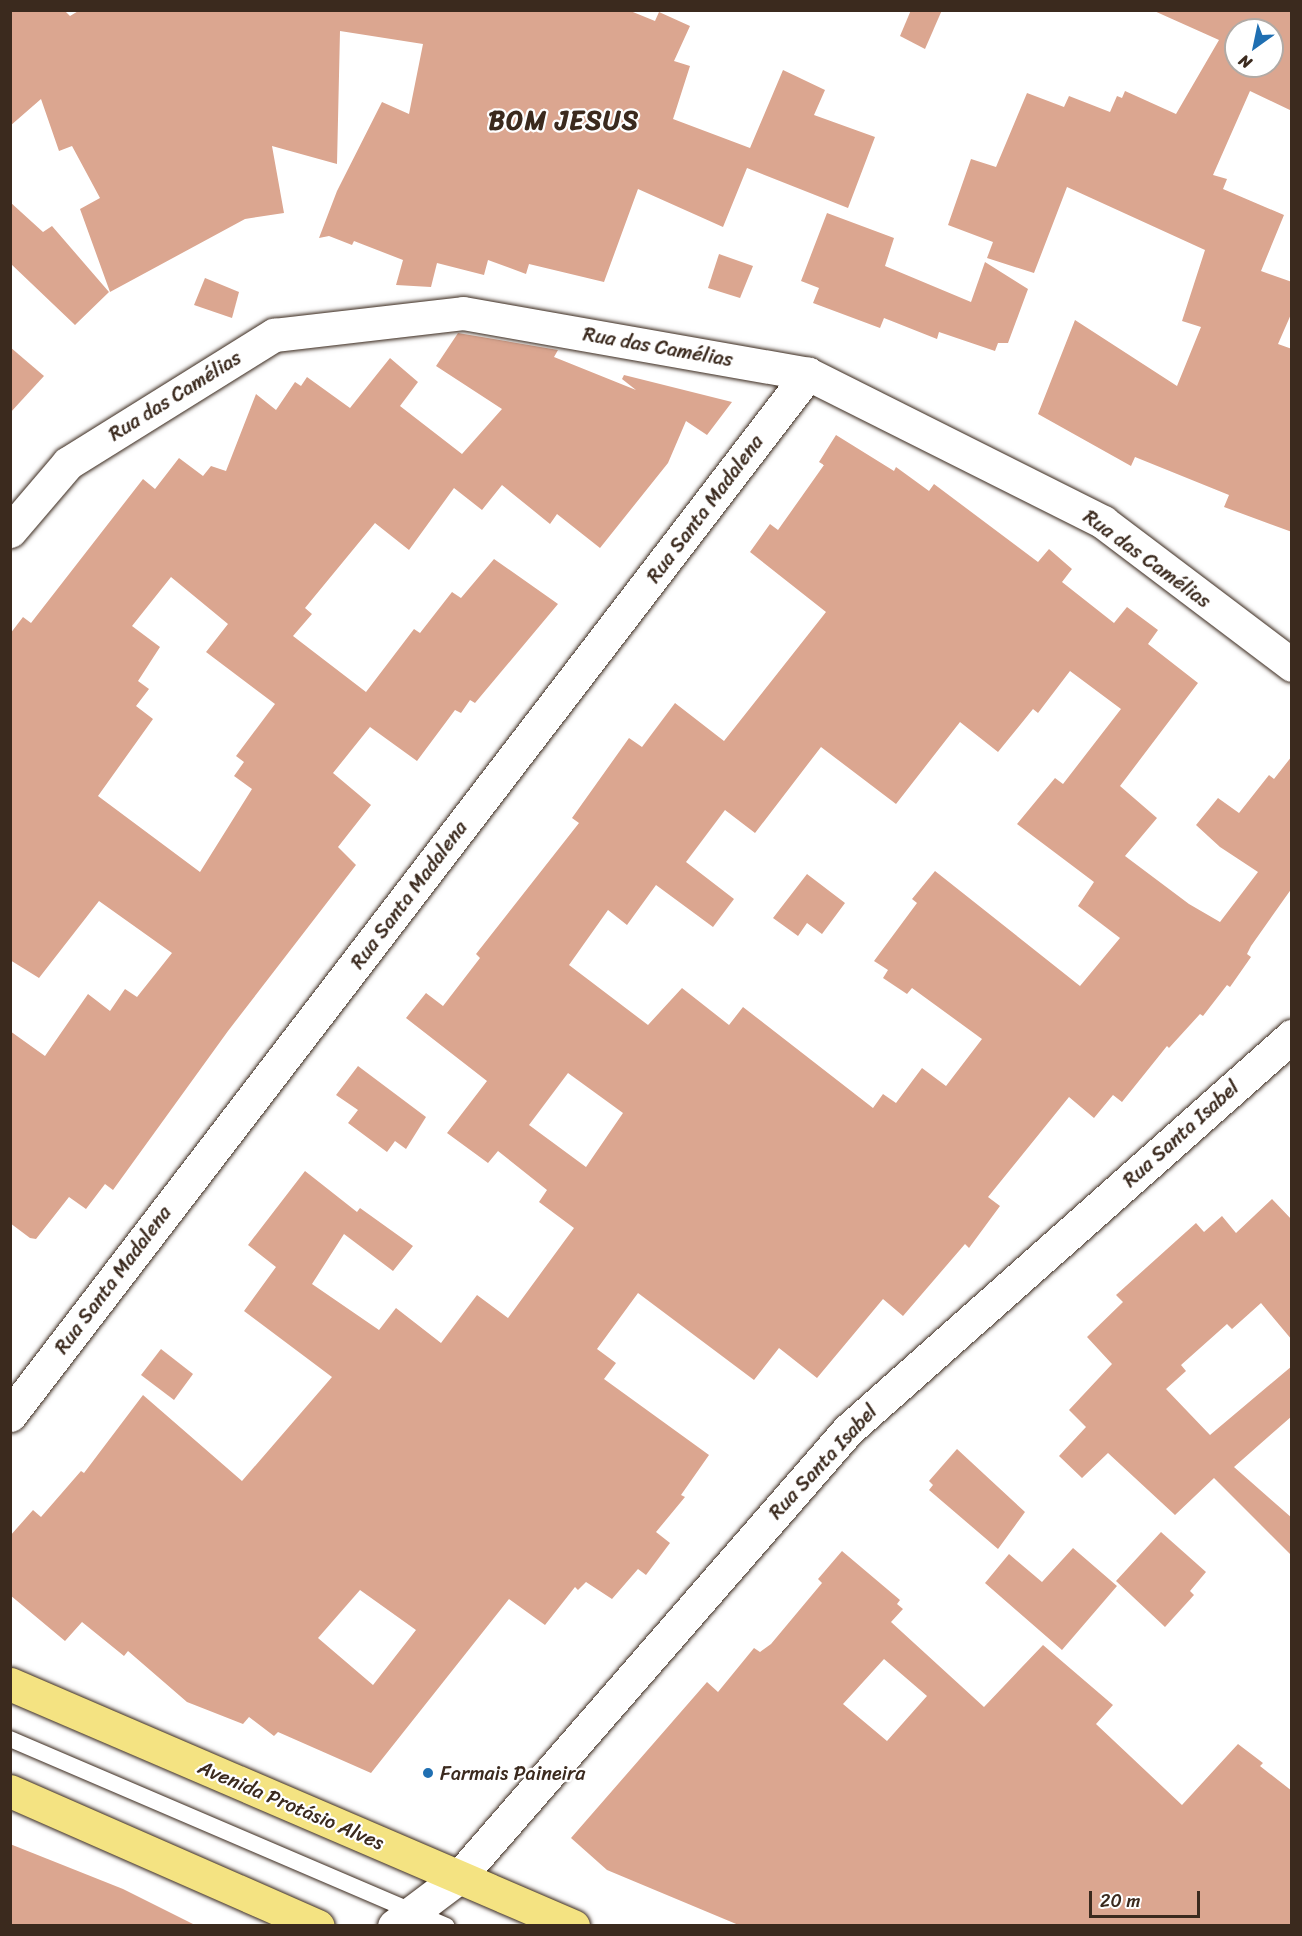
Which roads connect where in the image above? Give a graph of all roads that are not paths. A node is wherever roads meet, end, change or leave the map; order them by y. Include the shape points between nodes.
1 (808, 374) junction
2 (10, 531) edge
3 (1292, 665) edge
4 (1292, 1036) edge
5 (10, 1415) edge
6 (10, 1684) edge
7 (10, 1738) edge
8 (10, 1791) edge
9 (459, 1877) junction
10 (404, 1919) edge
11 (318, 1926) edge
12 (447, 1926) edge
13 (573, 1926) edge

1 - 2 street, Rua das Camélias via 463,313 274,335 68,463
1 - 3 street, Rua das Camélias via 1103,522
1 - 5 street, Rua Santa Madalena
4 - 9 street, Rua Santa Isabel via 848,1430
6 - 9 main road, Avenida Protásio Alves
7 - 10 lane
8 - 11 main road
9 - 10 street, Rua Santa Isabel
9 - 13 main road, Avenida Protásio Alves
10 - 12 lane

